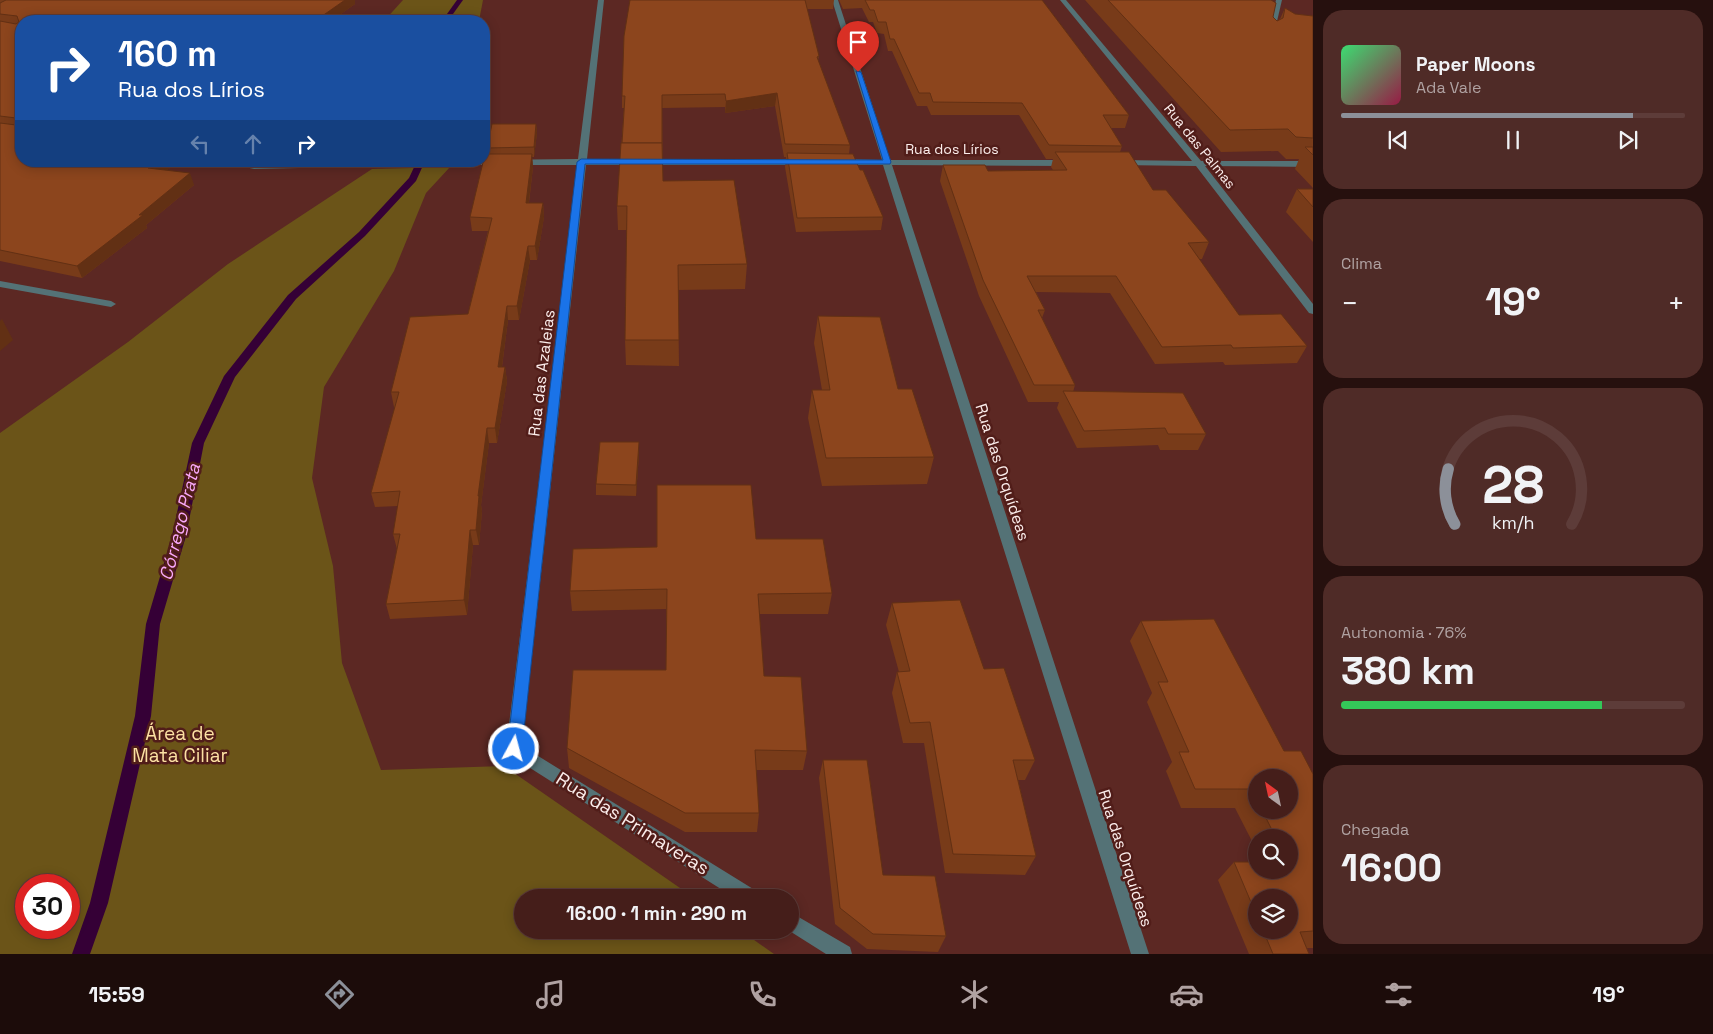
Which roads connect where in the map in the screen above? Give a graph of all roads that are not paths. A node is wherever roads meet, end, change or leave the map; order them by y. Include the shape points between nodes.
1 (600, 0) edge
2 (835, 0) edge
3 (1063, 0) edge
4 (1279, 0) edge
5 (1270, 37) edge
6 (490, 162) edge
7 (581, 162) junction
8 (808, 162) edge
9 (828, 162) edge
10 (888, 162) junction
11 (1081, 163) edge
12 (1110, 163) edge
13 (1198, 164) junction
14 (1313, 164) edge
15 (0, 284) edge
16 (111, 304) dead end
17 (1313, 311) edge
18 (514, 749) joint
19 (738, 889) edge
20 (799, 927) edge
21 (843, 954) edge
22 (1140, 954) edge

1 - 7 street, Rua das Azaleias
2 - 10 street, Rua das Orquídeas
3 - 13 street, Rua das Palmas
4 - 5 street
6 - 7 street
7 - 8 street
7 - 18 street, Rua das Azaleias
9 - 10 street, Rua dos Lírios
10 - 11 street, Rua dos Lírios
10 - 22 street, Rua das Orquídeas
12 - 13 street
13 - 14 street
13 - 17 street, Rua das Palmas
15 - 16 street
18 - 19 street, Rua das Primaveras
20 - 21 street

